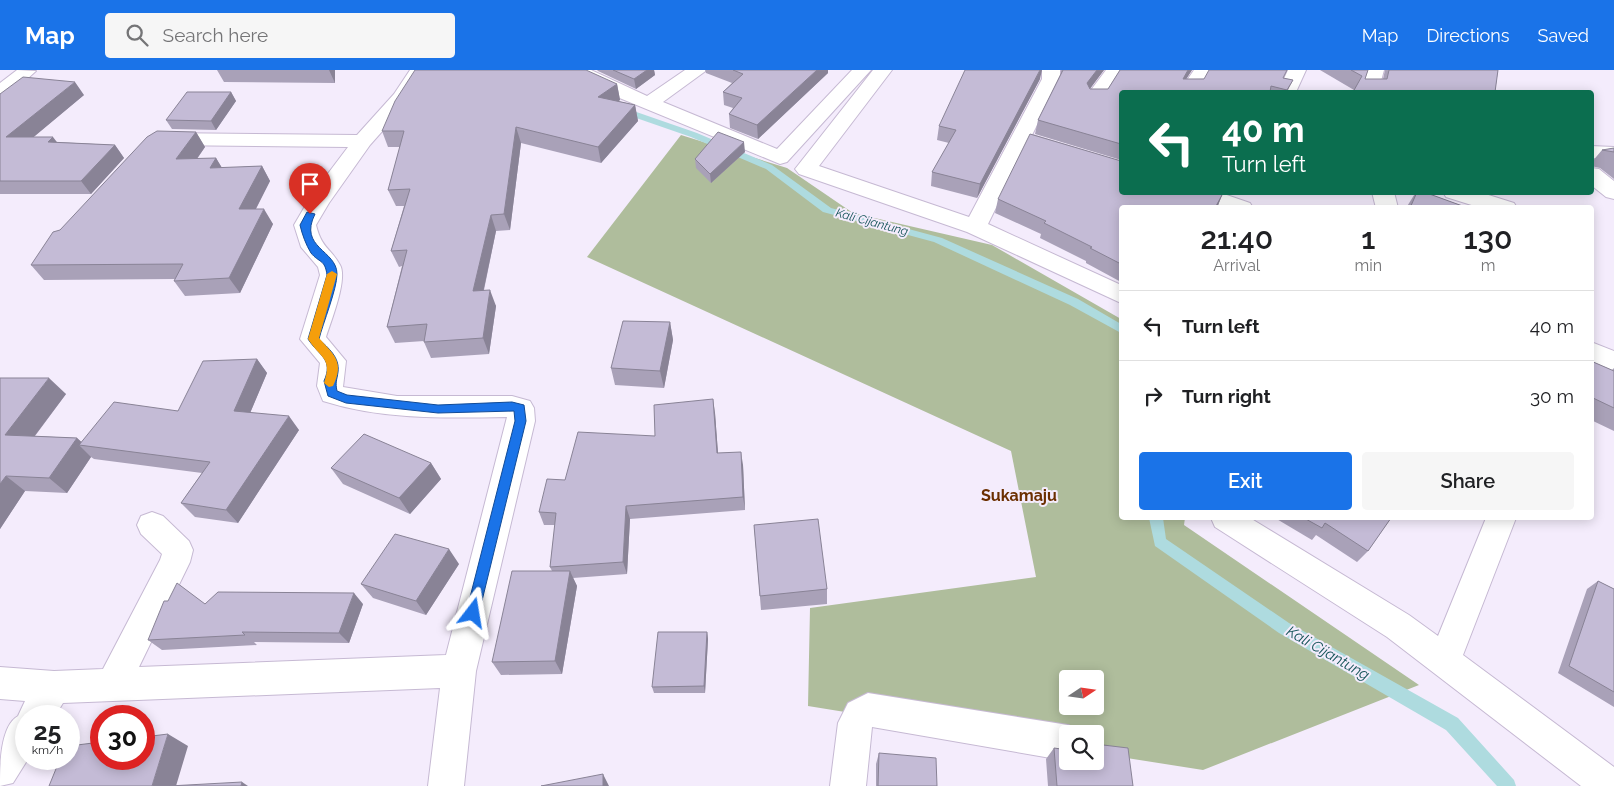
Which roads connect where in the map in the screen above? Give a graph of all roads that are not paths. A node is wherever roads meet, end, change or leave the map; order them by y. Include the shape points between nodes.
1 (419, 70) edge
2 (576, 70) edge
3 (698, 70) edge
4 (862, 70) edge
5 (883, 70) edge
6 (1052, 70) edge
7 (1116, 70) edge
8 (1203, 70) edge
9 (1297, 70) edge
10 (1375, 70) edge
11 (27, 71) edge
12 (1189, 90) edge
13 (1288, 90) edge
14 (1370, 90) edge
15 (0, 93) edge
16 (1095, 98) edge
17 (649, 103) junction
18 (1020, 138) junction
19 (363, 141) junction
20 (1594, 152) edge
21 (142, 153) edge
22 (1614, 153) edge
23 (1119, 168) edge
24 (1594, 176) edge
25 (1614, 192) edge
26 (1203, 195) edge
27 (1464, 195) edge
28 (1233, 205) edge
29 (1496, 205) edge
30 (975, 227) junction
31 (1119, 294) edge
32 (1594, 352) edge
33 (1614, 362) edge
34 (1228, 520) edge
35 (1500, 520) edge
36 (152, 525) dead end
37 (1445, 659) junction
38 (459, 671) junction
39 (0, 683) edge
40 (113, 684) junction
41 (54, 686) junction
42 (42, 705) edge
43 (1059, 741) edge
44 (15, 747) edge
45 (0, 770) edge
46 (446, 786) edge
47 (848, 786) edge
48 (1610, 786) edge

1 - 19 street via 402,97
2 - 17 street
3 - 17 street
4 - 17 street via 780,158
5 - 30 street via 806,169
6 - 18 street via 1051,79
7 - 16 street
8 - 12 street
9 - 13 street
10 - 14 street
11 - 15 street
18 - 23 street
18 - 30 street
19 - 21 street via 170,137 154,142
19 - 38 street via 305,225 316,252 331,266 332,275 313,339 332,361 333,373 329,381 332,394 346,399 438,409 512,406 520,408 521,412
20 - 22 street
24 - 25 street
26 - 28 street
27 - 29 street
30 - 31 street
32 - 33 street
34 - 37 street
35 - 37 street
36 - 40 street via 178,550 176,562
37 - 48 street
38 - 40 street
38 - 46 street
39 - 41 street
40 - 41 street
41 - 42 street
43 - 47 street via 865,710 857,717
44 - 45 street

